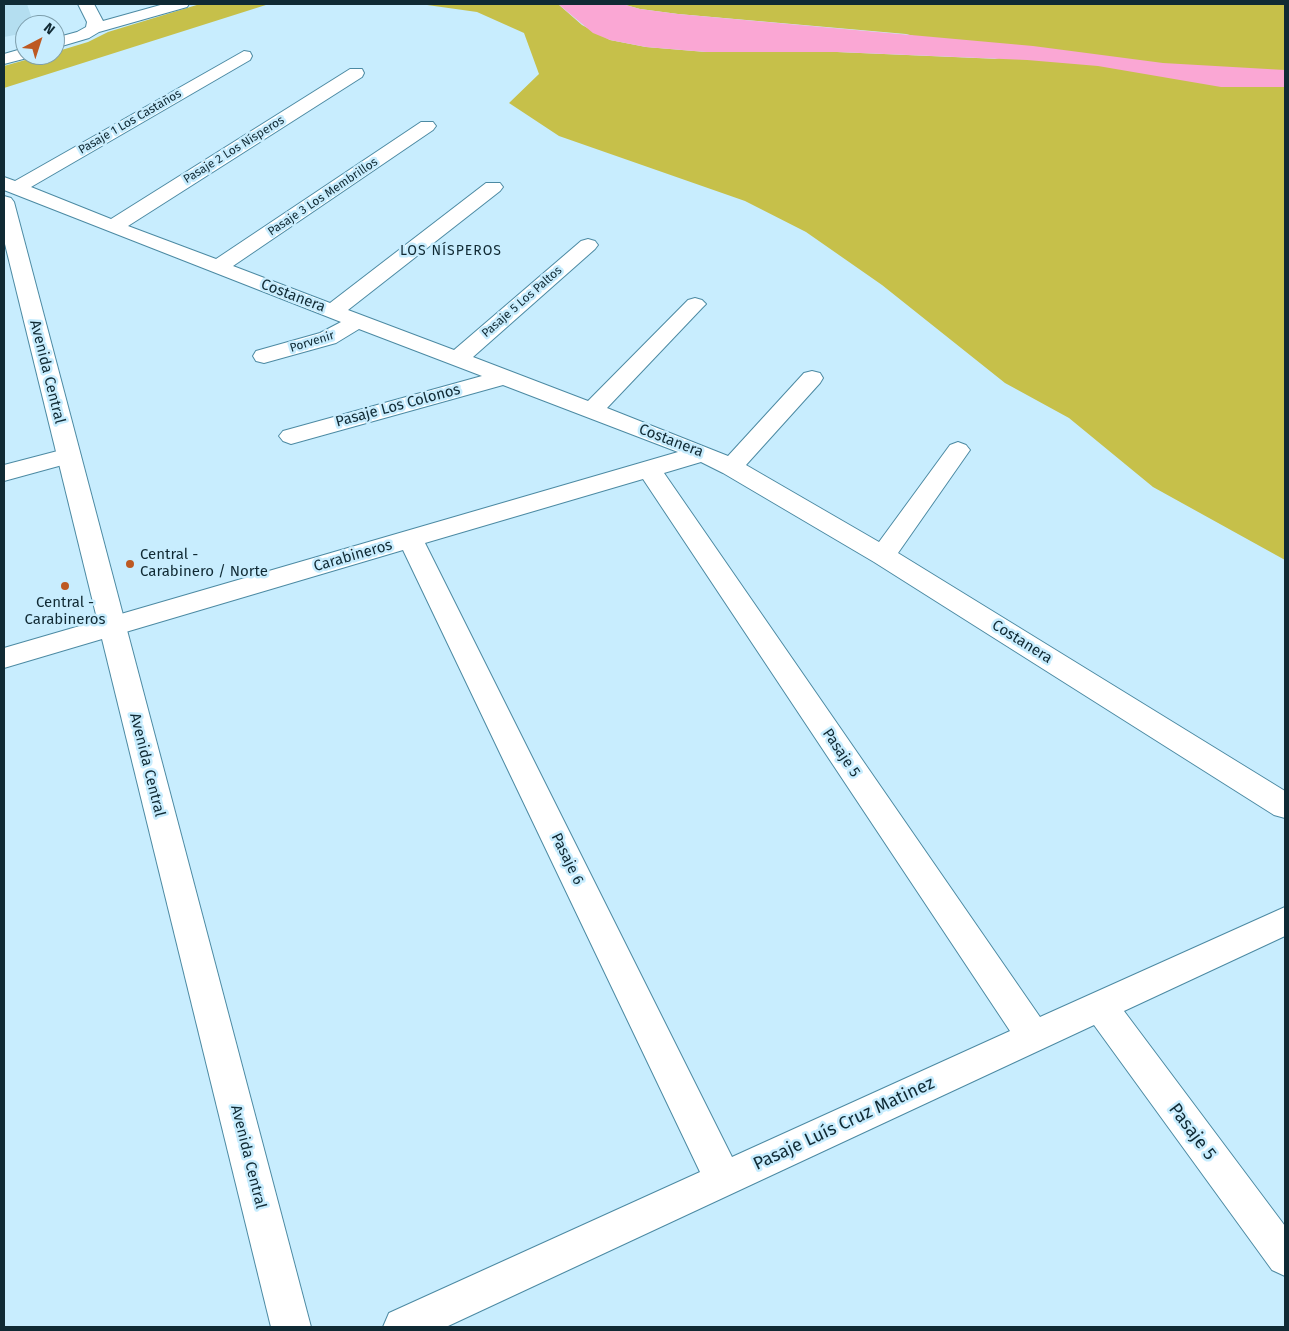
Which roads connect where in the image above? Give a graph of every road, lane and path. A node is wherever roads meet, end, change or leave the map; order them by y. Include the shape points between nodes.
1 (86, 4) edge
2 (181, 4) edge
3 (92, 29) junction
4 (65, 41) edge
5 (244, 56) dead end
6 (356, 73) dead end
7 (427, 126) dead end
8 (493, 187) dead end
9 (8, 191) edge
10 (113, 227) junction
11 (588, 245) dead end
12 (218, 268) junction
13 (695, 304) dead end
14 (333, 311) junction
15 (358, 321) junction
16 (264, 356) dead end
17 (457, 359) junction
18 (504, 377) junction
19 (812, 378) dead end
20 (591, 410) junction
21 (291, 436) dead end
22 (958, 450) dead end
23 (703, 453) junction
24 (68, 456) junction
25 (731, 467) junction
26 (649, 469) junction
27 (4, 473) edge
28 (410, 539) junction
29 (883, 556) junction
30 (112, 627) junction
31 (4, 658) edge
32 (1285, 806) edge
33 (1285, 921) edge
34 (1100, 1006) junction
35 (1033, 1036) junction
36 (724, 1179) junction
37 (1285, 1257) edge
38 (291, 1327) edge
39 (403, 1327) edge

1 - 3 street via 95,22
2 - 3 street
3 - 4 street
5 - 9 street, Pasaje 1 Los Castaños
6 - 10 street, Pasaje 2 Los Nísperos
7 - 12 street, Pasaje 3 Los Membrillos
8 - 14 street
9 - 10 street, Costanera
9 - 24 street, Avenida Central
10 - 12 street, Costanera
11 - 17 street, Pasaje 5 Los Paltos
12 - 14 street, Costanera
13 - 20 street
14 - 15 street, Costanera
15 - 16 street, Porvenir via 328,338
15 - 17 street, Costanera
17 - 18 street, Costanera
18 - 20 street, Costanera
18 - 21 street, Pasaje Los Colonos
19 - 25 street
20 - 23 street, Costanera
22 - 29 street
23 - 25 street, Costanera
23 - 26 street, Carabineros
24 - 27 street
24 - 30 street, Avenida Central
25 - 29 street, Costanera
26 - 28 street, Carabineros
26 - 35 street, Pasaje 5
28 - 30 street, Carabineros
28 - 36 street, Pasaje 6
29 - 32 street, Costanera
30 - 31 street, Carabineros
30 - 38 street, Avenida Central
33 - 34 street, Pasaje Luís Cruz Matinez
34 - 35 street, Pasaje Luís Cruz Matinez
34 - 37 street, Pasaje 5
35 - 36 street, Pasaje Luís Cruz Matinez
36 - 39 street, Pasaje Luís Cruz Matinez

